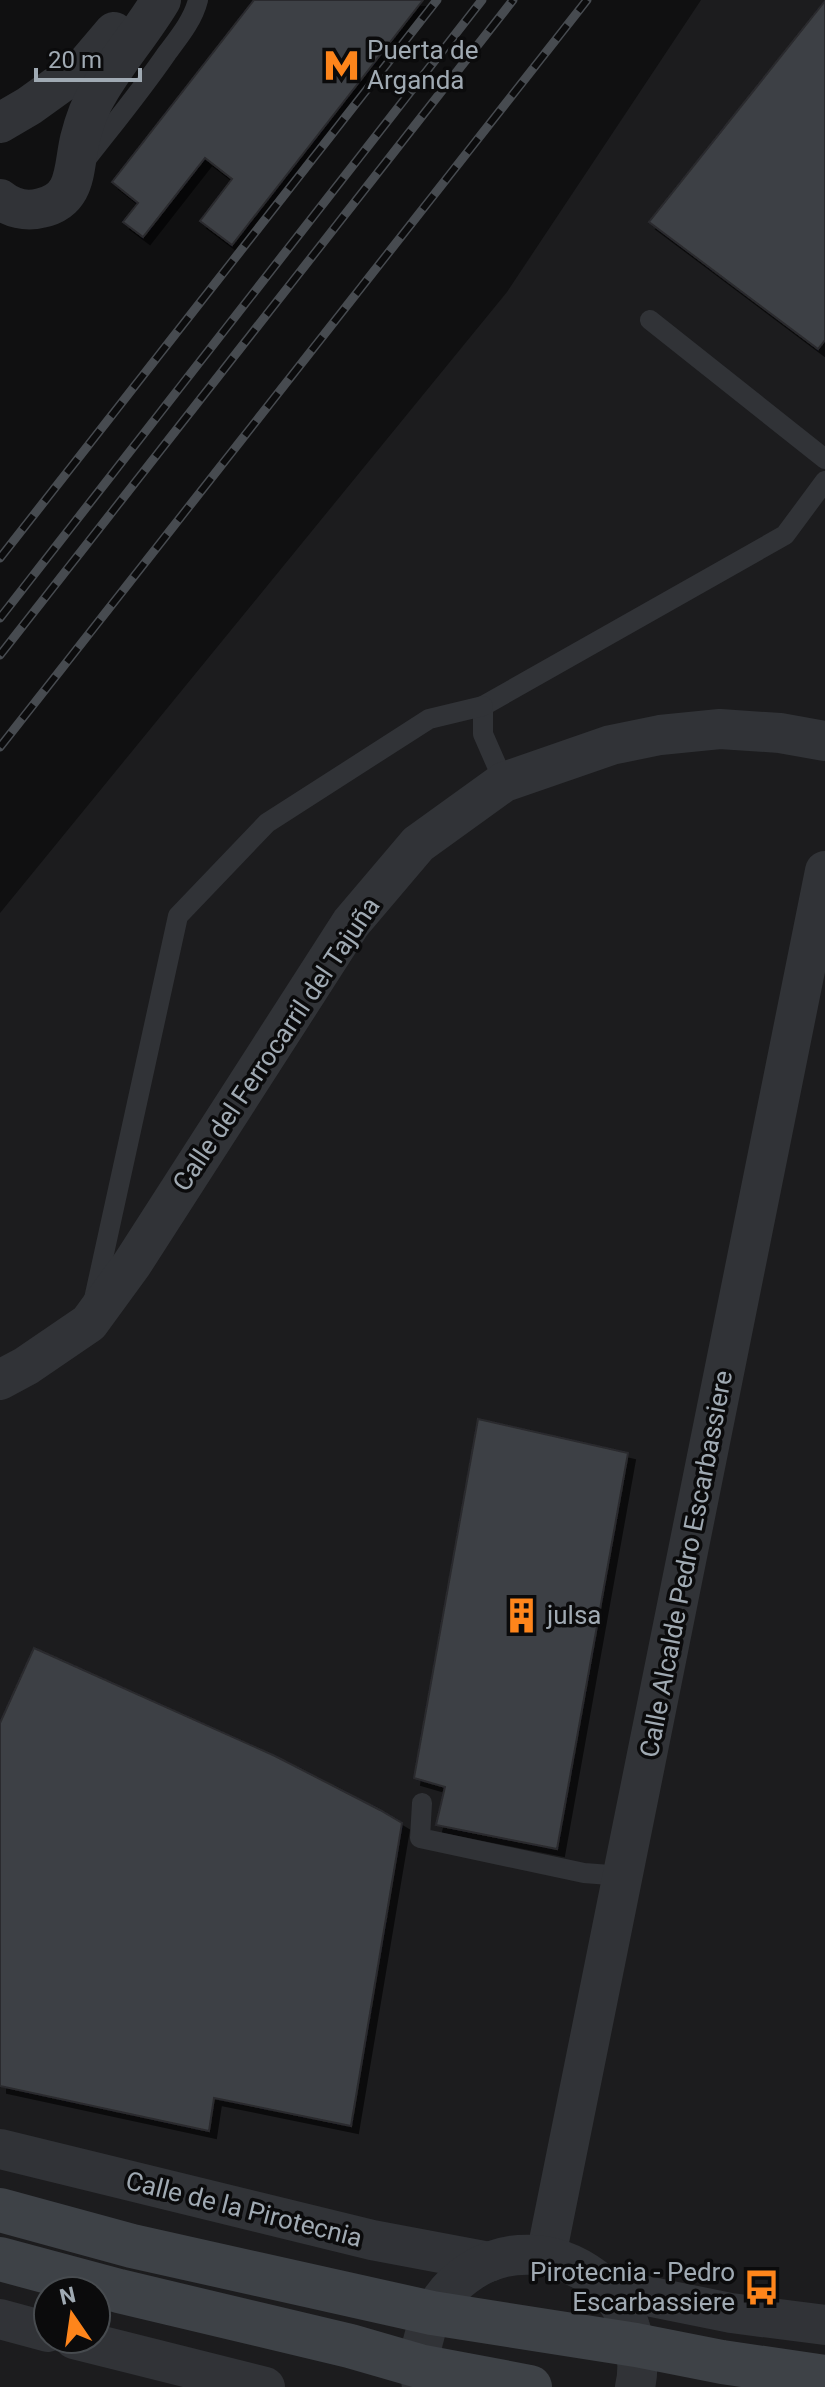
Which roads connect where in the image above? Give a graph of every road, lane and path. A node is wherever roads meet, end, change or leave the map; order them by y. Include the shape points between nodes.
1 (131, 0) edge
2 (161, 0) edge
3 (198, 0) edge
4 (0, 123) edge
5 (76, 171) junction
6 (0, 199) edge
7 (650, 320) dead end
8 (825, 459) edge
9 (825, 481) edge
10 (483, 706) junction
11 (825, 741) edge
12 (504, 782) junction
13 (825, 871) edge
14 (89, 1323) junction
15 (0, 1380) edge
16 (422, 1803) dead end
17 (623, 1876) junction
18 (0, 2149) edge
19 (0, 2210) edge
20 (546, 2256) junction
21 (0, 2259) edge
22 (489, 2262) junction
23 (607, 2288) junction
24 (432, 2313) junction
25 (0, 2319) edge
26 (825, 2325) edge
27 (32, 2328) edge
28 (112, 2349) edge
29 (636, 2366) edge
30 (420, 2376) edge
31 (825, 2377) edge
32 (265, 2387) edge
33 (530, 2387) edge

1 - 4 street via 111,37 86,65
2 - 5 street via 86,116
3 - 5 lane via 146,84
5 - 6 street via 65,196 49,206 15,208
7 - 8 lane
9 - 10 lane via 785,535
10 - 12 lane via 483,734
10 - 14 lane via 429,719 267,823 178,916
11 - 12 street, Calle del Ferrocarril del Tajuña via 720,729 660,735 611,745
12 - 14 street, Calle del Ferrocarril del Tajuña via 418,844 351,923
13 - 17 street, Calle Alcalde Pedro Escarbassiere
14 - 15 street, Calle del Ferrocarril del Tajuña
16 - 17 lane via 420,1838 584,1873
17 - 20 street, Calle Alcalde Pedro Escarbassiere
18 - 22 street, Calle de la Pirotecnia via 372,2240
19 - 24 main road via 132,2246
20 - 22 street, Calle de la Pirotecnia via 517,2255
20 - 23 street, Calle de la Pirotecnia via 579,2267
21 - 30 main road via 350,2346
22 - 24 street, Calle de la Pirotecnia via 456,2282
23 - 26 street, Calle de la Pirotecnia
23 - 29 street, Calle de la Pirotecnia via 626,2314
24 - 29 main road
24 - 30 street, Calle de la Pirotecnia via 422,2339
25 - 27 street
28 - 32 street
29 - 31 main road via 722,2362
30 - 33 main road

